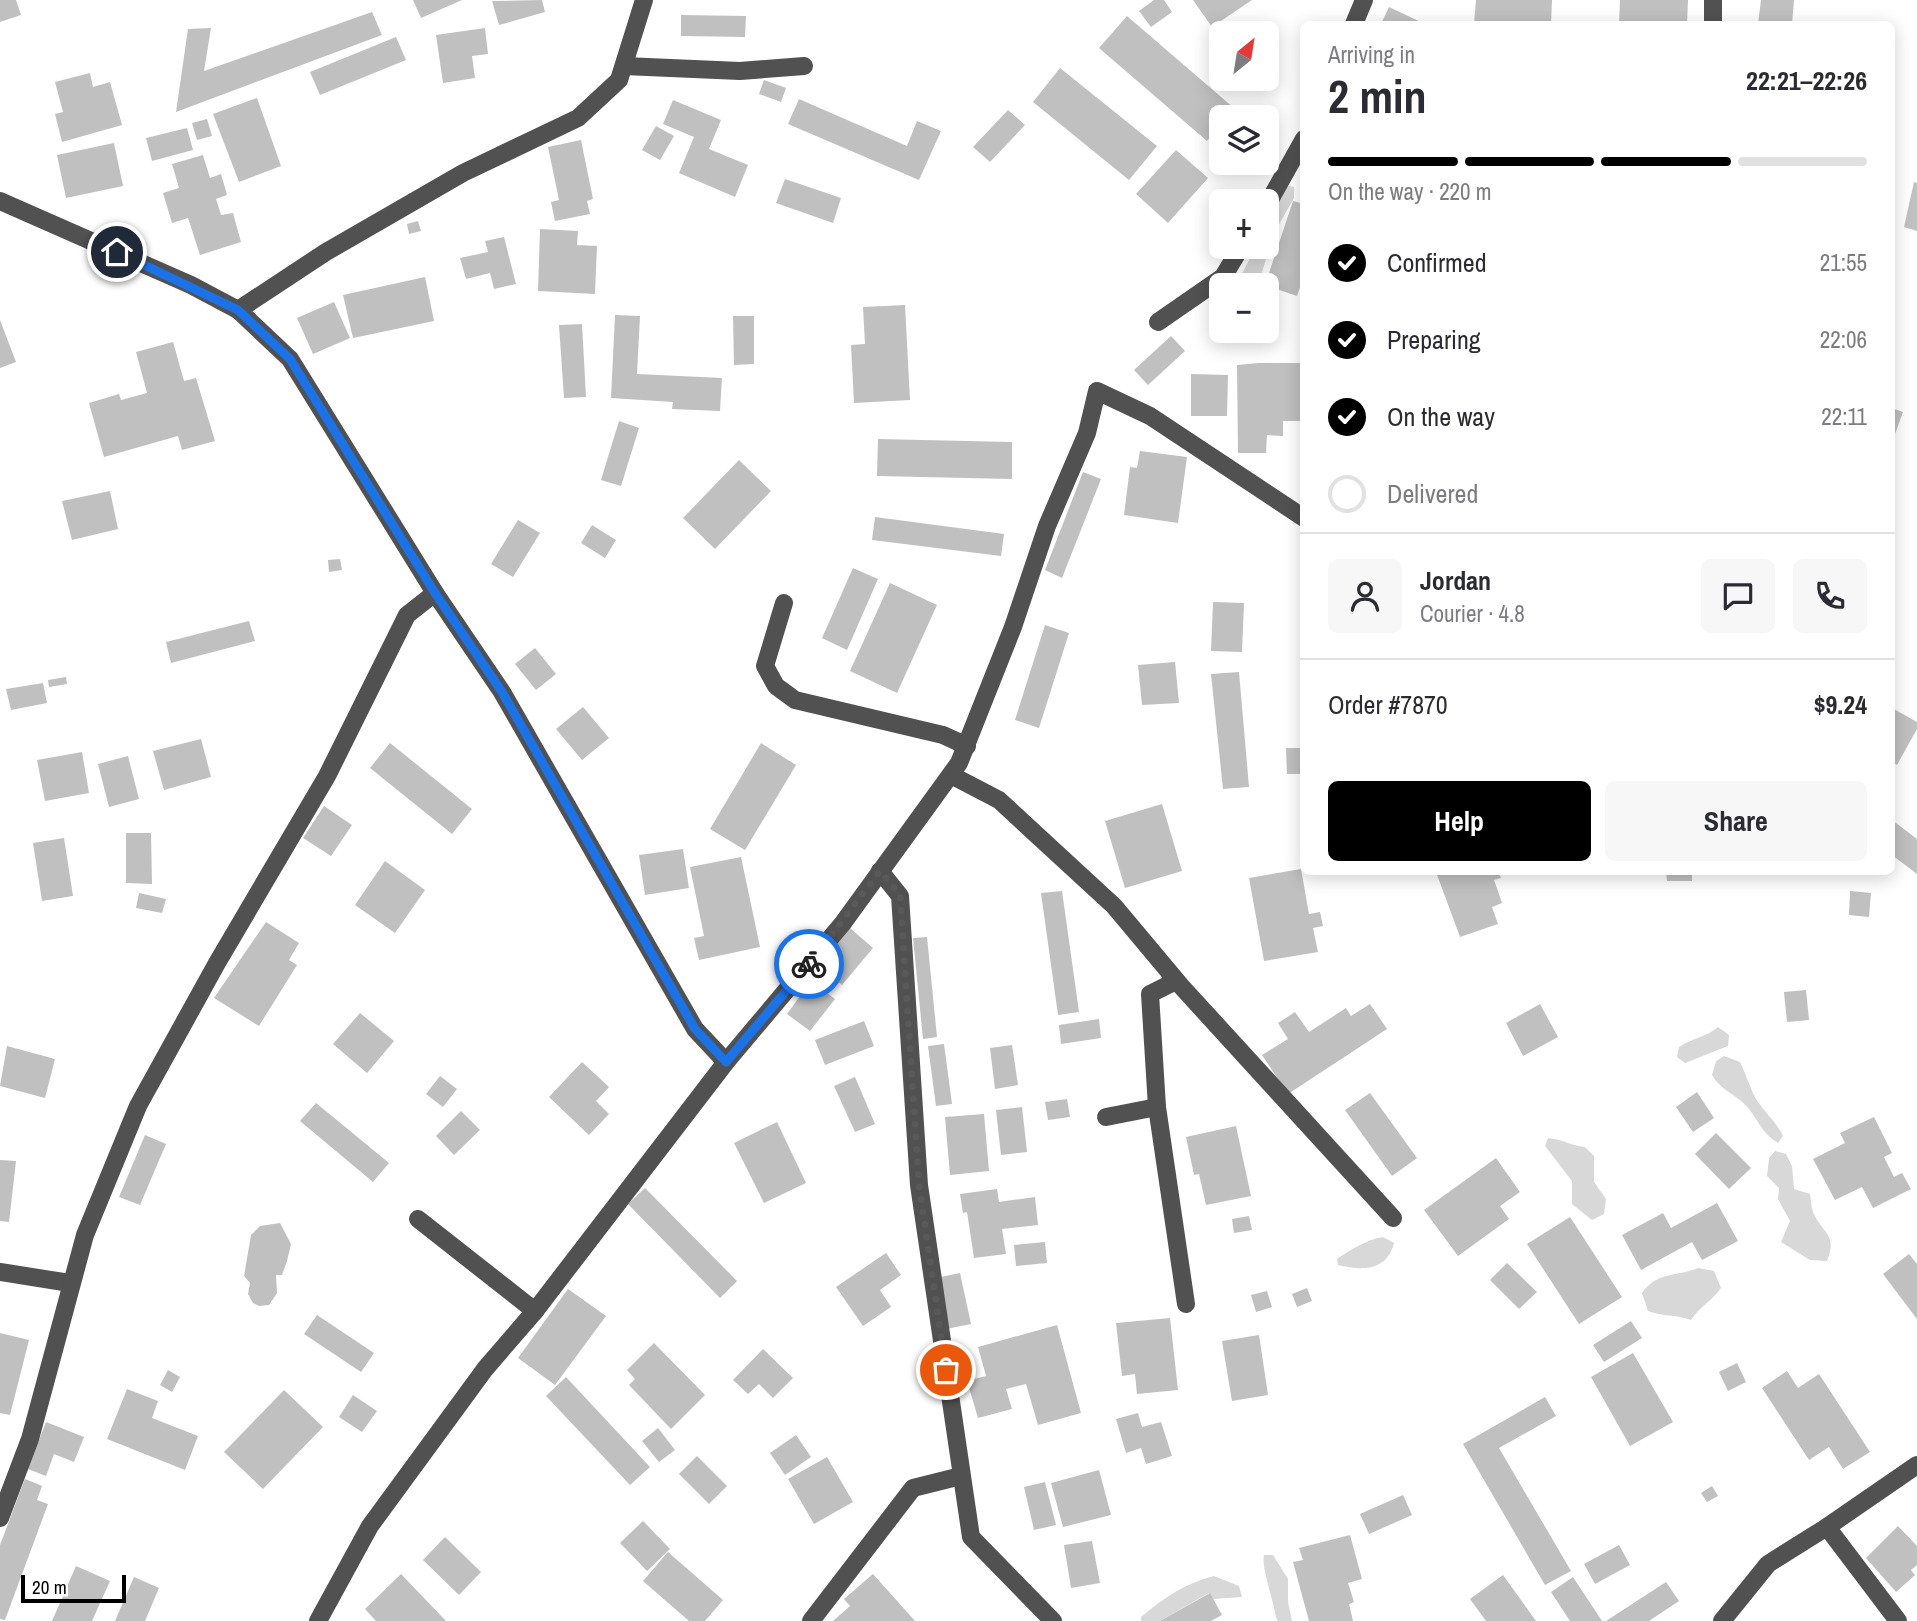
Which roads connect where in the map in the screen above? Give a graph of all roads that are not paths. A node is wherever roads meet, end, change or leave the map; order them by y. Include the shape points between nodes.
1 (644, 0) edge
2 (1364, 0) edge
3 (1713, 0) edge
4 (1355, 21) edge
5 (1713, 21) edge
6 (624, 66) junction
7 (804, 66) dead end
8 (1300, 146) edge
9 (1276, 189) edge
10 (0, 201) edge
11 (1234, 259) edge
12 (238, 310) junction
13 (1158, 322) dead end
14 (1300, 515) edge
15 (435, 593) junction
16 (784, 603) dead end
17 (967, 746) junction
18 (951, 775) junction
19 (880, 871) junction
20 (1176, 981) junction
21 (726, 1062) junction
22 (1157, 1107) junction
23 (1107, 1117) dead end
24 (1393, 1218) dead end
25 (418, 1219) dead end
26 (0, 1272) edge
27 (70, 1283) junction
28 (1186, 1304) dead end
29 (535, 1311) junction
30 (1917, 1465) edge
31 (961, 1476) junction
32 (0, 1518) edge
33 (1827, 1527) junction
34 (318, 1621) edge
35 (811, 1621) edge
36 (1053, 1621) edge
37 (1721, 1621) edge
38 (1898, 1621) edge

1 - 6 street
2 - 4 street
3 - 5 street
6 - 7 street via 740,71
6 - 12 street via 619,80 578,118 463,173 326,251
8 - 9 street
10 - 12 street
11 - 13 street via 1223,277
12 - 15 street via 290,359
14 - 17 street via 1150,416 1097,391 1087,433 1047,526
15 - 21 street via 502,692 695,1029
15 - 27 street via 407,615 327,776 138,1106
16 - 17 street via 765,666 776,686 804,703 943,735
17 - 18 street
18 - 19 street
18 - 20 street via 1008,808 1114,906
19 - 21 street via 843,923
19 - 31 street via 900,895 919,1185
20 - 22 street via 1150,994
20 - 24 street
21 - 29 street
22 - 23 street
22 - 28 street
25 - 29 street
26 - 27 street
27 - 32 street via 30,1439
29 - 34 street via 485,1370 370,1526
30 - 33 street
31 - 35 street via 913,1488
31 - 36 street via 971,1537
33 - 37 street via 1768,1564
33 - 38 street

